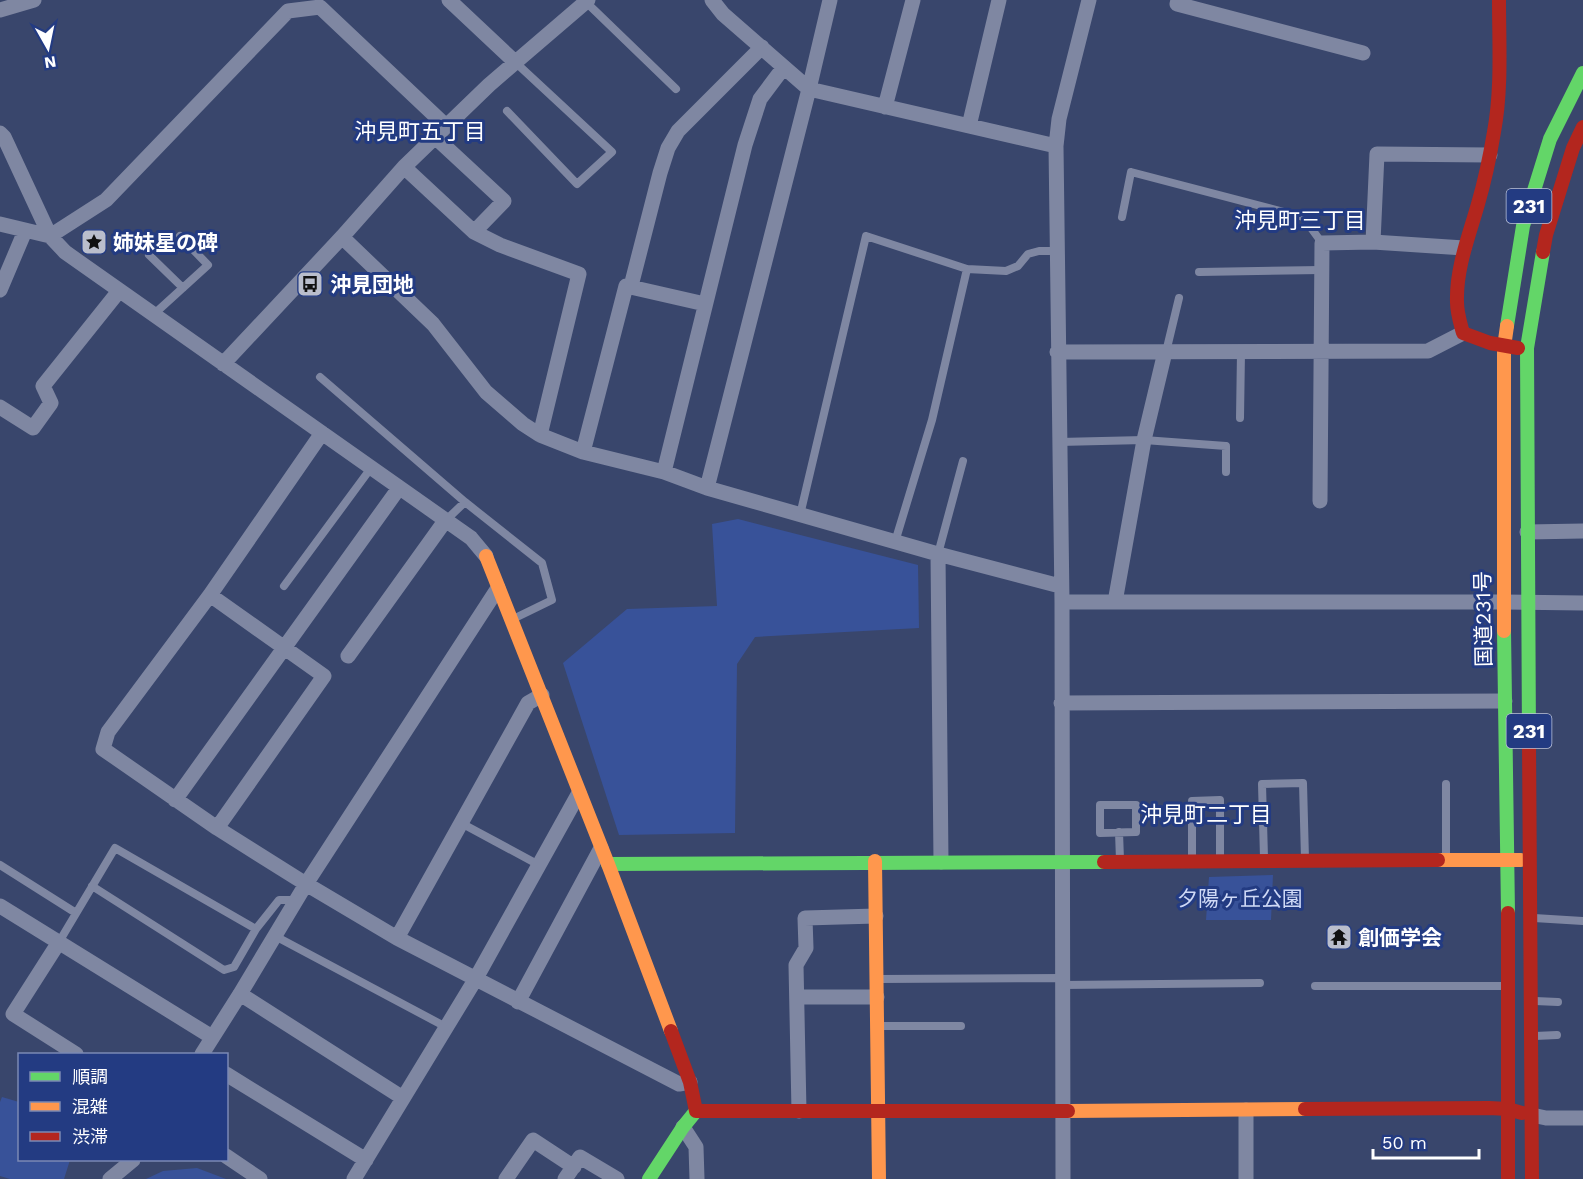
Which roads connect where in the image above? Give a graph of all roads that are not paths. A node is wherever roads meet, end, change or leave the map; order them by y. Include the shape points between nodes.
1 (34, 0) edge
2 (449, 0) edge
3 (712, 0) edge
4 (830, 0) edge
5 (913, 0) edge
6 (999, 0) edge
7 (1089, 0) edge
8 (1178, 0) edge
9 (1499, 0) edge
10 (587, 1) edge
11 (0, 10) edge
12 (762, 47) junction
13 (1363, 53) dead end
14 (515, 62) junction
15 (784, 68) junction
16 (1583, 73) edge
17 (676, 89) dead end
18 (809, 89) junction
19 (885, 107) junction
20 (507, 111) dead end
21 (969, 126) junction
22 (1583, 127) edge
23 (441, 132) junction
24 (0, 133) edge
25 (1056, 146) junction
26 (1490, 155) junction
27 (404, 167) junction
28 (1122, 217) dead end
29 (0, 224) edge
30 (25, 231) junction
31 (474, 232) junction
32 (180, 236) dead end
33 (50, 237) junction
34 (342, 237) junction
35 (1372, 242) junction
36 (1322, 243) junction
37 (1464, 248) junction
38 (1057, 251) junction
39 (149, 255) dead end
40 (967, 269) junction
41 (1322, 270) junction
42 (1199, 272) dead end
43 (631, 286) junction
44 (183, 288) junction
45 (0, 290) edge
46 (119, 291) junction
47 (1179, 298) dead end
48 (705, 304) junction
49 (153, 315) junction
50 (1464, 333) junction
51 (1504, 347) junction
52 (1527, 348) junction
53 (1058, 352) junction
54 (1166, 352) junction
55 (1241, 352) junction
56 (1320, 352) junction
57 (223, 364) junction
58 (320, 377) dead end
59 (0, 407) edge
60 (1240, 418) dead end
61 (322, 433) junction
62 (540, 435) junction
63 (1144, 440) junction
64 (1059, 442) junction
65 (583, 452) junction
66 (963, 461) dead end
67 (371, 468) junction
68 (664, 472) junction
69 (1226, 472) dead end
70 (399, 488) junction
71 (707, 488) junction
72 (1320, 501) dead end
73 (465, 502) junction
74 (800, 514) junction
75 (445, 521) junction
76 (1583, 531) edge
77 (1527, 532) junction
78 (895, 542) junction
79 (938, 554) junction
80 (486, 556) joint
81 (284, 586) dead end
82 (1060, 586) junction
83 (498, 588) junction
84 (210, 595) junction
85 (1062, 602) junction
86 (1115, 602) junction
87 (1503, 602) junction
88 (1528, 603) junction
89 (1583, 603) edge
90 (511, 619) junction
91 (284, 649) junction
92 (348, 656) dead end
93 (542, 695) junction
94 (1505, 701) junction
95 (1061, 703) junction
96 (1446, 784) dead end
97 (579, 793) junction
98 (175, 800) junction
99 (461, 823) junction
100 (217, 828) junction
101 (1119, 832) junction
102 (601, 848) junction
103 (1264, 860) junction
104 (1305, 860) junction
105 (1446, 860) junction
106 (1508, 860) junction
107 (1531, 860) junction
108 (875, 861) junction
109 (1062, 861) junction
110 (1120, 861) junction
111 (1192, 861) junction
112 (1220, 861) junction
113 (942, 862) junction
114 (608, 864) junction
115 (0, 865) edge
116 (539, 865) junction
117 (306, 884) junction
118 (92, 886) junction
119 (296, 900) junction
120 (0, 906) edge
121 (76, 913) junction
122 (876, 916) junction
123 (1531, 918) junction
124 (1583, 921) edge
125 (256, 930) junction
126 (275, 936) junction
127 (397, 938) junction
128 (59, 942) junction
129 (877, 979) junction
130 (475, 980) junction
131 (1062, 982) junction
132 (1260, 983) dead end
133 (1315, 986) dead end
134 (1508, 986) junction
135 (240, 994) junction
136 (797, 997) junction
137 (877, 997) junction
138 (1530, 1001) junction
139 (518, 1002) junction
140 (1558, 1002) dead end
141 (878, 1026) junction
142 (961, 1026) dead end
143 (446, 1027) junction
144 (1557, 1035) dead end
145 (1531, 1036) junction
146 (212, 1037) junction
147 (74, 1053) edge
148 (202, 1053) edge
149 (228, 1075) edge
150 (690, 1082) junction
151 (403, 1098) junction
152 (1508, 1109) junction
153 (879, 1110) junction
154 (1245, 1110) junction
155 (696, 1111) junction
156 (799, 1111) junction
157 (1063, 1111) junction
158 (1532, 1115) junction
159 (1583, 1118) edge
160 (683, 1127) junction
161 (228, 1157) edge
162 (366, 1160) junction
163 (132, 1161) edge
164 (570, 1173) edge
165 (110, 1179) edge
166 (260, 1179) edge
167 (354, 1179) edge
168 (506, 1179) edge
169 (617, 1179) edge
170 (649, 1179) edge
171 (697, 1179) edge
172 (879, 1179) edge
173 (1063, 1179) edge
174 (1246, 1179) edge
175 (1508, 1179) edge
176 (1532, 1179) edge

1 - 11 street
2 - 14 street
3 - 12 street
4 - 18 street
5 - 19 street
6 - 21 street
7 - 25 street via 1059,119
8 - 13 street via 1177,4
9 - 26 main road via 1496,123
10 - 14 street
10 - 17 lane
12 - 15 street
12 - 43 street via 678,131 668,148
14 - 20 lane via 612,152 578,184
14 - 23 street
15 - 18 street
15 - 48 street via 760,99 748,133
16 - 51 main road, 国道231号 / 231 via 1550,138 1523,226
18 - 19 street
18 - 71 street
19 - 21 street
21 - 25 street
22 - 52 main road, 231 via 1572,148 1546,235
23 - 27 street
23 - 31 street via 504,201
23 - 33 street via 320,7 288,11 106,200
24 - 33 street
25 - 38 street
26 - 35 street via 1377,154
26 - 37 main road
27 - 31 street
27 - 34 street
28 - 36 lane via 1131,172 1303,217
29 - 30 street
30 - 33 street
30 - 45 street
31 - 62 street via 579,274
32 - 44 lane via 208,265
33 - 46 street
34 - 57 street
34 - 62 street via 433,324 486,392
35 - 36 street
35 - 37 street
36 - 41 street
37 - 50 main road via 1457,291
38 - 40 lane via 1028,254 1018,266 1006,271
38 - 53 street
39 - 44 lane
40 - 74 lane via 866,236
40 - 78 lane via 932,420
41 - 42 lane
41 - 56 street
43 - 48 street
43 - 65 street via 626,286
44 - 49 lane
46 - 49 street
46 - 59 street via 44,386 51,403 33,428
47 - 54 lane
48 - 68 street
49 - 57 street
50 - 51 main road
50 - 56 street via 1428,351
51 - 52 main road
51 - 87 main road, 国道231号 / 231
52 - 77 main road, 231
53 - 54 street
53 - 64 street
54 - 55 street
54 - 63 street
55 - 56 street
55 - 60 lane
56 - 72 street
57 - 61 street
58 - 73 lane
61 - 67 street
61 - 84 street
62 - 65 street
63 - 64 lane
63 - 69 lane via 1226,446
63 - 86 street
64 - 82 street
65 - 68 street
66 - 79 lane
67 - 70 street
67 - 81 lane
68 - 71 street
70 - 75 street
70 - 91 street
71 - 74 street
73 - 75 lane
73 - 90 lane via 542,563 552,600
74 - 78 street
75 - 80 street via 471,538
75 - 92 street
76 - 77 street
77 - 88 main road, 231
78 - 79 street
79 - 82 street
79 - 113 street
80 - 83 main road
82 - 85 street
83 - 90 main road
83 - 117 street
84 - 91 street
84 - 98 street via 108,732 103,749
85 - 86 street
85 - 95 street
86 - 87 street
87 - 88 street
87 - 94 main road, 国道231号 / 231
88 - 89 street
88 - 107 main road, 231
90 - 93 main road
91 - 98 street
91 - 100 street via 324,676
93 - 97 main road
93 - 99 street via 528,704
94 - 95 street
94 - 106 main road, 国道231号 / 231
95 - 109 street
96 - 105 lane
97 - 102 main road
97 - 116 street
98 - 100 street
99 - 116 lane
99 - 127 street
100 - 117 street
101 - 101 lane via 1136,832 1136,805 1100,806 1100,833
101 - 110 lane
102 - 114 main road
102 - 139 street
103 - 104 main road
103 - 104 lane via 1262,784 1303,783
103 - 112 main road
104 - 105 main road
105 - 106 main road
106 - 107 main road
106 - 134 main road, 国道231号 / 231
107 - 123 main road, 231
108 - 113 main road
108 - 114 main road
108 - 122 main road
109 - 110 main road
109 - 113 main road
109 - 131 street
110 - 111 main road
111 - 112 main road
111 - 112 lane via 1192,801 1220,800
114 - 150 main road
115 - 121 lane
116 - 130 street
117 - 119 street
117 - 127 street
118 - 121 lane
118 - 125 lane via 115,848
118 - 125 lane via 224,970 234,967
119 - 125 lane via 279,900
119 - 126 street
120 - 128 street
121 - 128 lane
122 - 129 main road
122 - 136 street via 805,918 806,948 796,965
123 - 124 lane
123 - 138 main road, 231
126 - 135 street
126 - 143 lane
127 - 130 street
128 - 146 street
128 - 147 street via 13,1014
129 - 131 lane
129 - 137 main road
130 - 139 street
130 - 143 street
131 - 132 lane
131 - 157 street
133 - 134 lane
134 - 152 main road, 国道231号 / 231
135 - 146 street
135 - 151 street
136 - 137 street
136 - 156 street
137 - 141 main road
138 - 140 lane
138 - 145 main road, 231
139 - 150 street via 679,1084
141 - 142 lane
141 - 153 main road
143 - 151 street
144 - 145 lane
145 - 158 main road, 231
146 - 148 street
149 - 162 street
150 - 155 main road
151 - 162 street
152 - 154 main road
152 - 158 main road
152 - 175 main road, 国道231号 / 231
153 - 156 main road
153 - 157 main road
153 - 172 main road
154 - 157 main road
154 - 174 street
155 - 156 main road
155 - 160 main road
157 - 173 street
158 - 159 street
158 - 176 main road, 231
160 - 170 main road
160 - 171 street via 696,1147
161 - 166 street
162 - 167 street
163 - 165 street
164 - 168 street via 533,1140
164 - 169 street via 580,1156

